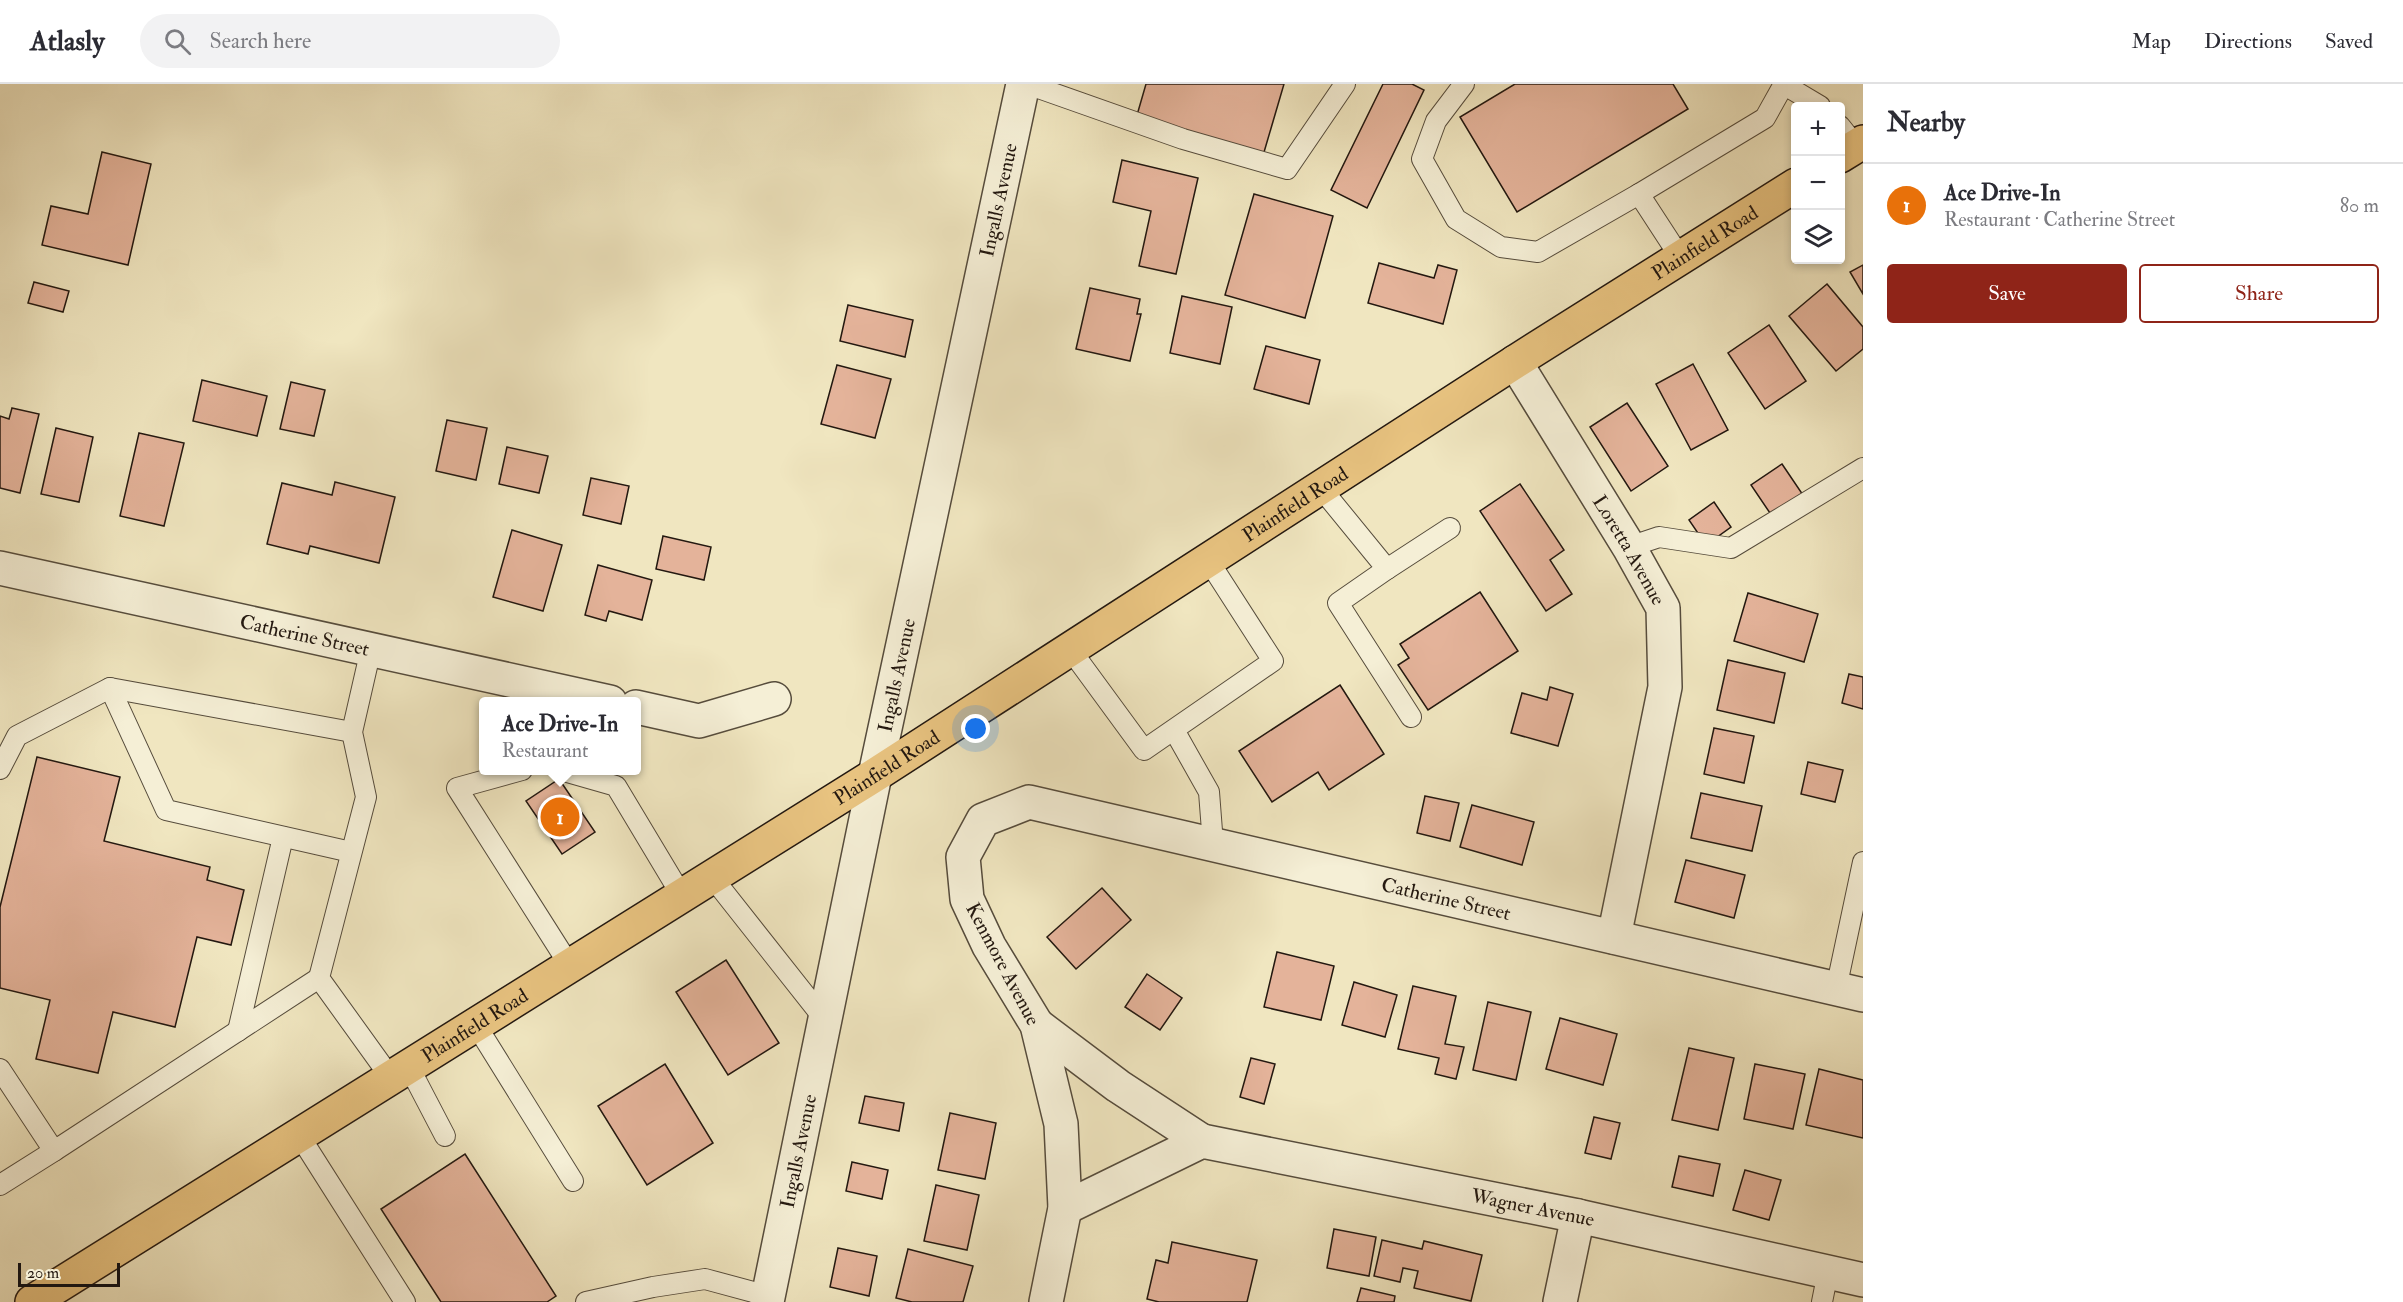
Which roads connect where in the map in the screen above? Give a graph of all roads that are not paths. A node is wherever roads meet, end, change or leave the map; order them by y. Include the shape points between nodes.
1 (1025, 84) edge
2 (1345, 84) edge
3 (1464, 84) edge
4 (1784, 84) edge
5 (1813, 102) edge
6 (1791, 188) edge
7 (1639, 194) junction
8 (1680, 257) junction
9 (1515, 362) junction
10 (1863, 468) edge
11 (1320, 487) junction
12 (1450, 528) dead end
13 (1629, 547) junction
14 (1208, 560) junction
15 (0, 568) edge
16 (1387, 569) junction
17 (371, 649) junction
18 (1070, 649) junction
19 (110, 688) junction
20 (587, 697) edge
21 (774, 699) dead end
22 (641, 708) edge
23 (1411, 717) dead end
24 (1174, 730) junction
25 (352, 732) junction
26 (0, 769) edge
27 (507, 775) edge
28 (575, 775) edge
29 (875, 775) junction
30 (1029, 802) joint
31 (283, 837) junction
32 (1213, 844) junction
33 (351, 852) junction
34 (1863, 862) edge
35 (712, 877) junction
36 (682, 896) junction
37 (1614, 937) junction
38 (570, 966) junction
39 (319, 978) junction
40 (1849, 992) edge
41 (825, 1020) junction
42 (476, 1025) junction
43 (1037, 1025) junction
44 (238, 1031) junction
45 (0, 1069) edge
46 (400, 1072) junction
47 (299, 1135) junction
48 (445, 1136) dead end
49 (1202, 1141) junction
50 (54, 1151) junction
51 (573, 1181) dead end
52 (0, 1185) edge
53 (1065, 1208) junction
54 (1578, 1216) junction
55 (1863, 1280) edge
56 (1825, 1287) edge
57 (768, 1299) edge
58 (32, 1302) edge
59 (405, 1302) edge
60 (586, 1302) edge
61 (1046, 1302) edge
62 (1560, 1302) edge

1 - 2 lane via 1183,139 1287,169
1 - 29 street, Ingalls Avenue
3 - 7 lane via 1436,121 1422,159 1456,219 1501,247 1538,252
4 - 5 lane
4 - 7 lane via 1765,118
6 - 8 main road, Plainfield Road
7 - 8 lane
8 - 9 main road, Plainfield Road
9 - 11 main road, Plainfield Road
9 - 13 street, Loretta Avenue
10 - 13 lane via 1731,548 1659,537
11 - 14 main road, Plainfield Road
11 - 16 lane
12 - 16 lane
13 - 37 street, Loretta Avenue via 1662,608 1665,687
14 - 18 main road, Plainfield Road
14 - 24 lane via 1273,660
15 - 17 street, Catherine Street
16 - 23 lane via 1338,603
17 - 20 street, Catherine Street
17 - 25 lane
18 - 24 lane via 1144,750
18 - 29 main road, Plainfield Road
19 - 25 lane
19 - 26 lane via 17,736
19 - 31 lane via 166,810
21 - 22 street via 699,721
24 - 32 lane via 1209,792
25 - 33 lane via 366,797
27 - 38 lane via 457,788
28 - 36 lane via 616,786
29 - 35 main road, Plainfield Road
29 - 41 street, Ingalls Avenue
30 - 32 street, Catherine Street
30 - 43 street, Kenmore Avenue via 983,820 963,857 967,899 989,946
31 - 33 lane
31 - 44 lane
32 - 37 street, Catherine Street
33 - 39 lane
34 - 40 lane
35 - 36 main road, Plainfield Road
35 - 41 lane
36 - 38 main road, Plainfield Road
37 - 40 street, Catherine Street
38 - 42 main road, Plainfield Road
39 - 44 lane
39 - 46 lane
41 - 57 street, Ingalls Avenue
42 - 46 main road, Plainfield Road
42 - 51 lane
43 - 49 street, Wagner Avenue via 1118,1086
43 - 53 street, Kenmore Avenue via 1061,1124
44 - 50 lane
45 - 50 lane
46 - 47 main road, Plainfield Road
46 - 48 lane
47 - 58 main road, Plainfield Road
47 - 59 lane
49 - 53 street
49 - 54 street, Wagner Avenue
50 - 52 lane
53 - 61 street, Kenmore Avenue
54 - 56 street, Wagner Avenue
54 - 62 street
55 - 56 street, Wagner Avenue
57 - 60 lane via 705,1279

